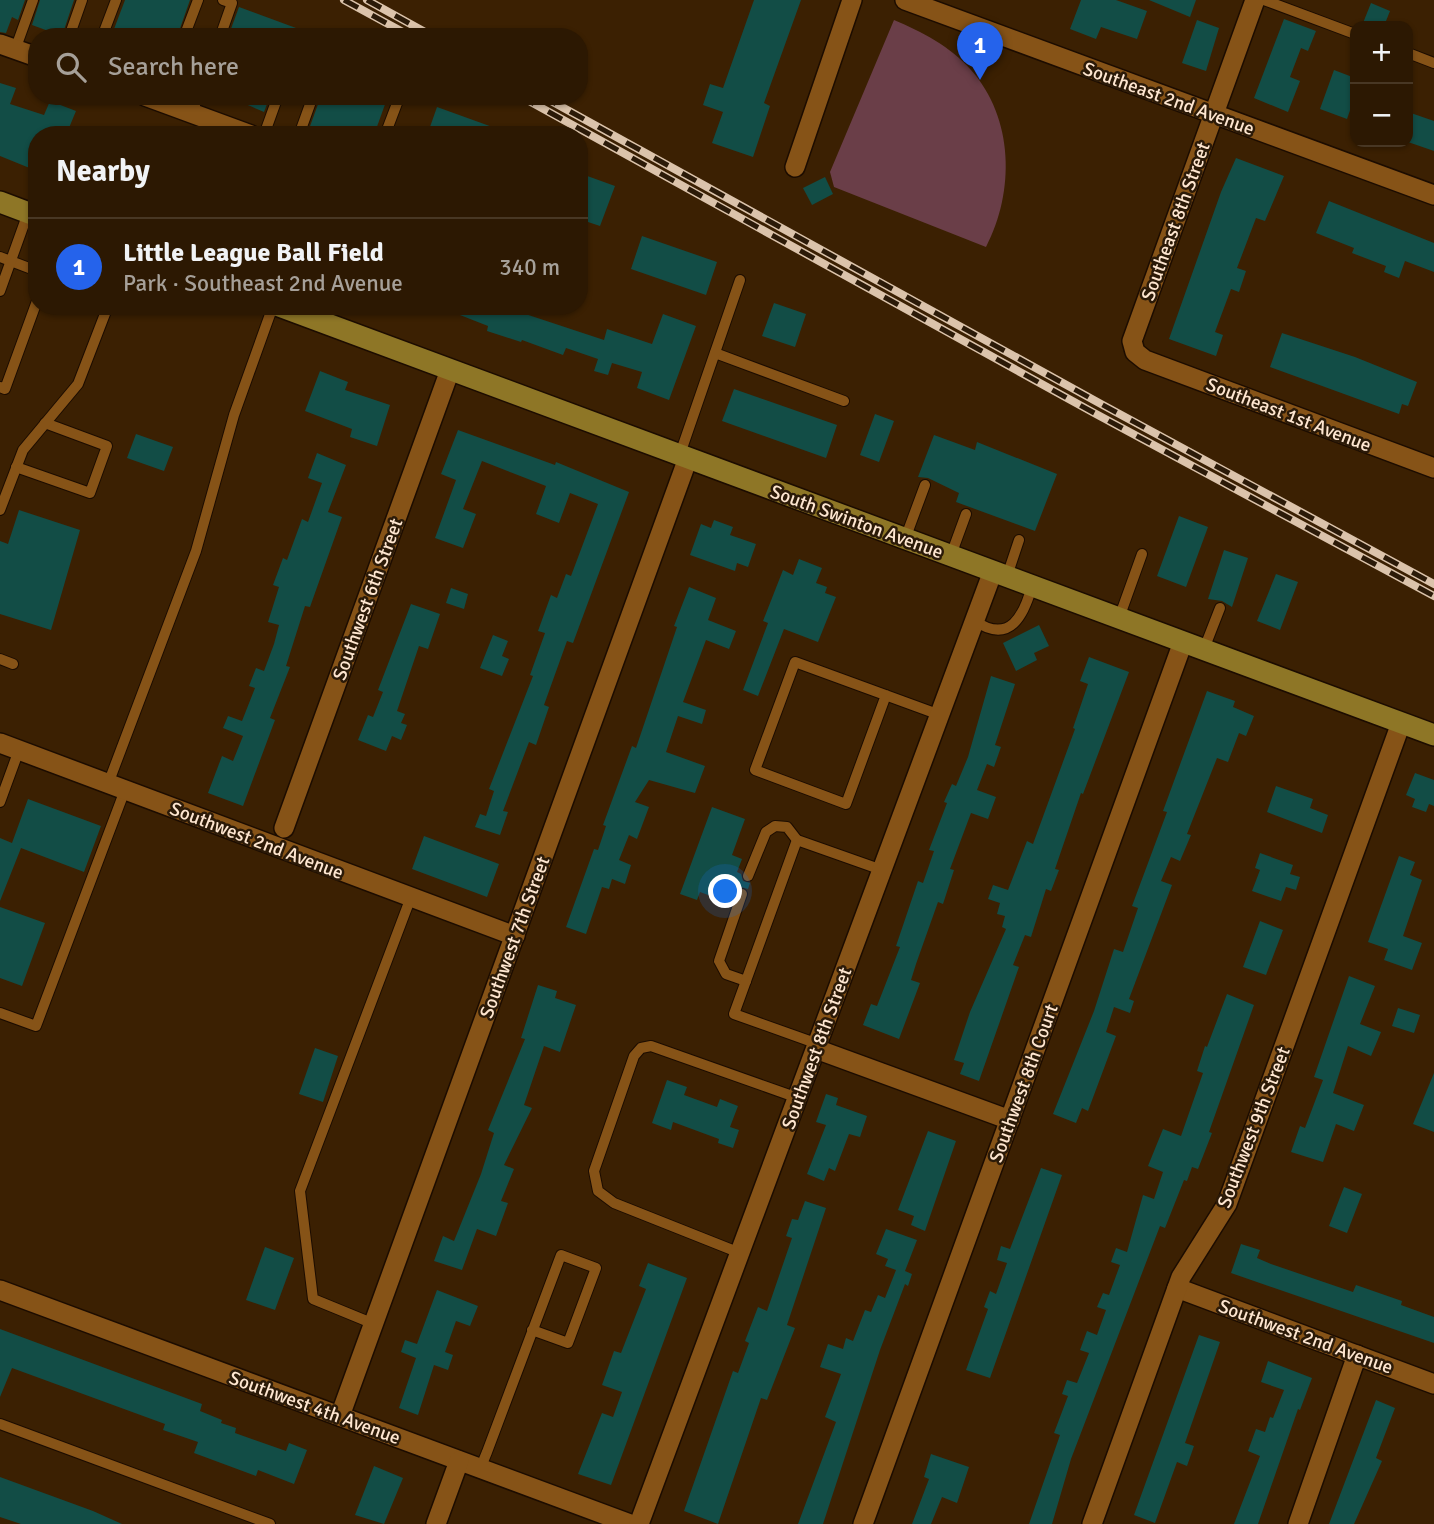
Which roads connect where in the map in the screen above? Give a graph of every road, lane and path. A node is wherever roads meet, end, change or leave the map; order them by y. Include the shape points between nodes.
1 (33, 0) edge
2 (82, 0) edge
3 (116, 0) edge
4 (198, 0) edge
5 (223, 0) edge
6 (852, 0) edge
7 (905, 0) edge
8 (1255, 0) edge
9 (1264, 0) edge
10 (72, 28) edge
11 (105, 28) edge
12 (187, 28) edge
13 (222, 28) edge
14 (1350, 32) edge
15 (8, 47) edge
16 (28, 54) edge
17 (1413, 56) edge
18 (1434, 63) edge
19 (195, 105) edge
20 (275, 105) edge
21 (310, 105) edge
22 (396, 105) edge
23 (1214, 114) junction
24 (234, 126) edge
25 (267, 126) edge
26 (302, 126) edge
27 (388, 126) edge
28 (795, 167) dead end
29 (1434, 195) edge
30 (0, 202) edge
31 (28, 213) edge
32 (28, 225) edge
33 (0, 257) edge
34 (11, 261) junction
35 (28, 268) edge
36 (740, 280) dead end
37 (0, 291) edge
38 (32, 315) edge
39 (105, 315) edge
40 (270, 315) edge
41 (303, 315) edge
42 (715, 352) junction
43 (1144, 360) joint
44 (450, 370) junction
45 (0, 387) edge
46 (844, 401) dead end
47 (45, 423) junction
48 (684, 456) junction
49 (16, 467) junction
50 (1434, 468) edge
51 (925, 485) dead end
52 (0, 510) edge
53 (966, 514) dead end
54 (905, 538) junction
55 (1019, 540) dead end
56 (1142, 554) dead end
57 (950, 556) junction
58 (1000, 574) junction
59 (1032, 586) junction
60 (1220, 608) dead end
61 (1119, 618) junction
62 (975, 621) junction
63 (1183, 642) junction
64 (1204, 650) junction
65 (0, 659) edge
66 (13, 664) dead end
67 (886, 695) junction
68 (940, 715) junction
69 (1401, 723) junction
70 (1434, 735) edge
71 (0, 743) edge
72 (19, 750) junction
73 (116, 787) junction
74 (0, 802) edge
75 (284, 828) dead end
76 (797, 840) junction
77 (883, 870) junction
78 (748, 876) dead end
79 (742, 894) dead end
80 (411, 897) junction
81 (515, 936) junction
82 (746, 981) junction
83 (0, 1013) edge
84 (817, 1047) junction
85 (798, 1098) junction
86 (1010, 1120) junction
87 (740, 1253) junction
88 (1177, 1288) junction
89 (0, 1290) edge
90 (374, 1324) junction
91 (532, 1330) junction
92 (1357, 1355) junction
93 (1434, 1384) edge
94 (340, 1416) junction
95 (0, 1424) edge
96 (459, 1461) junction
97 (480, 1469) junction
98 (270, 1524) edge
99 (436, 1524) edge
100 (630, 1524) edge
101 (639, 1524) edge
102 (863, 1524) edge
103 (1092, 1524) edge
104 (1298, 1524) edge

1 - 15 lane
2 - 10 lane
3 - 11 lane
4 - 12 lane
5 - 13 lane via 232,3
6 - 28 street
7 - 23 street, Southeast 2nd Avenue
8 - 23 street, Southeast 8th Street
9 - 14 lane
15 - 16 street
17 - 18 lane
19 - 24 street
20 - 25 lane
21 - 26 lane
22 - 27 lane
23 - 29 street, Southeast 2nd Avenue
23 - 43 street, Southeast 8th Street via 1132,341
30 - 31 street
32 - 34 lane
33 - 34 lane
34 - 35 lane
34 - 37 lane
36 - 42 lane
38 - 45 lane via 5,389
39 - 47 lane via 78,384
40 - 73 lane via 233,415 196,551
41 - 44 street, South Swinton Avenue
42 - 46 lane
42 - 48 lane
43 - 50 street, Southeast 1st Avenue
44 - 48 street, South Swinton Avenue
44 - 75 street, Southwest 6th Street
47 - 49 lane via 23,450
47 - 49 lane via 107,446 90,494
48 - 54 street, South Swinton Avenue
48 - 81 street, Southwest 7th Street
49 - 52 lane
51 - 54 lane
53 - 57 lane
54 - 57 street, South Swinton Avenue
55 - 58 lane
56 - 61 lane
57 - 58 street, South Swinton Avenue
58 - 59 street, South Swinton Avenue
58 - 62 street, Southwest 8th Street
59 - 61 street, South Swinton Avenue
59 - 62 lane via 1023,613 1010,626 992,629
60 - 64 lane
61 - 63 street, South Swinton Avenue
62 - 68 street, Southwest 8th Street
63 - 64 street, South Swinton Avenue
63 - 86 street, Southwest 8th Court
64 - 69 street, South Swinton Avenue
65 - 66 lane
67 - 67 lane via 795,662 755,770 846,804
67 - 68 lane
68 - 77 street, Southwest 8th Street
69 - 70 street, South Swinton Avenue
69 - 88 street, Southwest 9th Street via 1227,1204
71 - 72 street, Southwest 2nd Avenue
72 - 73 street, Southwest 2nd Avenue
72 - 74 lane
73 - 80 street, Southwest 2nd Avenue
73 - 83 lane via 36,1026
76 - 77 lane
76 - 78 lane via 787,827 770,828
76 - 82 lane
77 - 84 street, Southwest 8th Street
79 - 82 lane via 719,961 726,974
80 - 81 street, Southwest 2nd Avenue
80 - 90 lane via 300,1191 313,1299
81 - 90 street, Southwest 7th Street
82 - 84 lane via 734,1014
84 - 85 street, Southwest 8th Street
84 - 86 street
85 - 87 street, Southwest 8th Street
85 - 87 lane via 651,1046 634,1056 594,1171 598,1191 614,1203
86 - 102 street, Southwest 8th Court
87 - 101 street, Southwest 8th Street
88 - 92 street, Southwest 2nd Avenue
88 - 103 street, Southwest 9th Street
89 - 94 street, Southwest 4th Avenue
90 - 94 street, Southwest 7th Street
91 - 91 lane via 561,1255 596,1268 568,1343
91 - 97 lane
92 - 93 street, Southwest 2nd Avenue
92 - 104 street
94 - 96 street, Southwest 4th Avenue
95 - 98 lane
96 - 97 street, Southwest 4th Avenue
96 - 99 street
97 - 100 street, Southwest 4th Avenue

